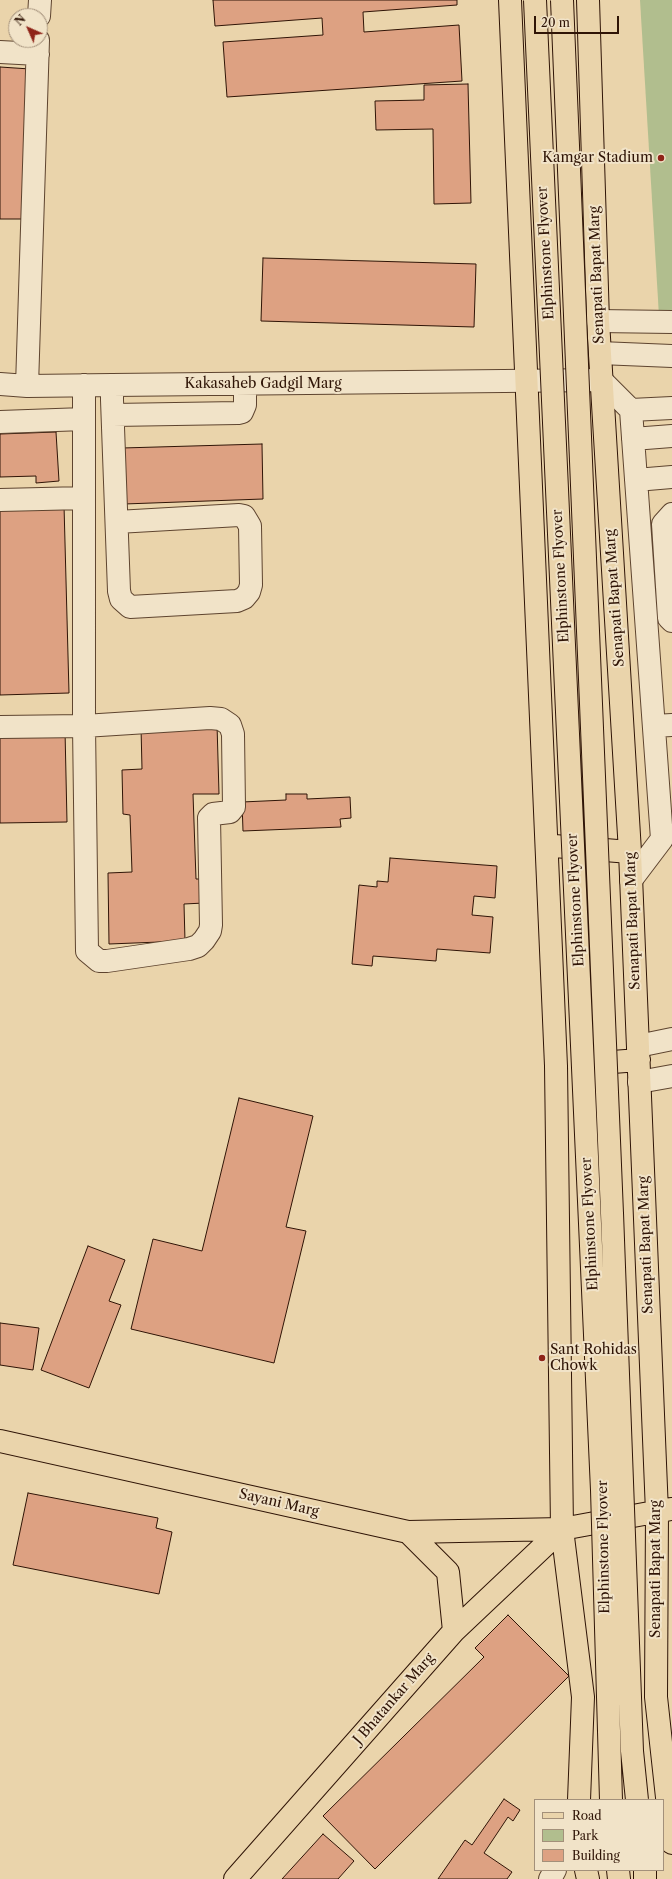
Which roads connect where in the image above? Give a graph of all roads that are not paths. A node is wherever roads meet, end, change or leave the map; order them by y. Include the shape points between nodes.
1 (510, 0) edge
2 (535, 0) edge
3 (562, 0) edge
4 (588, 0) edge
5 (30, 48) edge
6 (38, 48) edge
7 (0, 52) edge
8 (598, 321) junction
9 (672, 322) edge
10 (600, 353) junction
11 (672, 356) edge
12 (601, 380) junction
13 (527, 382) junction
14 (0, 384) edge
15 (245, 384) junction
16 (84, 385) junction
17 (112, 385) junction
18 (27, 386) junction
19 (672, 408) edge
20 (631, 410) junction
21 (113, 416) junction
22 (84, 419) junction
23 (0, 422) edge
24 (672, 436) edge
25 (634, 439) junction
26 (672, 477) edge
27 (636, 480) junction
28 (84, 498) junction
29 (0, 500) edge
30 (672, 514) edge
31 (117, 522) junction
32 (672, 621) edge
33 (0, 726) edge
34 (84, 726) junction
35 (663, 726) edge
36 (664, 752) edge
37 (547, 846) junction
38 (630, 852) junction
39 (632, 880) junction
40 (672, 1039) edge
41 (639, 1053) junction
42 (556, 1066) junction
43 (672, 1076) edge
44 (639, 1082) junction
45 (0, 1441) edge
46 (667, 1508) edge
47 (562, 1529) junction
48 (408, 1532) junction
49 (454, 1631) junction
50 (579, 1799) edge
51 (611, 1799) edge
52 (637, 1799) edge
53 (672, 1843) edge
54 (236, 1879) edge

1 - 13 main road
2 - 51 main road, Elphinstone Flyover, bridge via 602,1490
3 - 52 main road, Elphinstone Flyover, bridge via 632,1751
4 - 8 main road, Senapati Bapat Marg
5 - 7 street
6 - 18 street
8 - 9 street
8 - 10 main road, Senapati Bapat Marg
10 - 11 street
10 - 12 main road, Senapati Bapat Marg
12 - 13 street, Kakasaheb Gadgil Marg
12 - 20 street
12 - 38 main road, Senapati Bapat Marg
13 - 15 street, Kakasaheb Gadgil Marg
13 - 37 main road
14 - 18 street, Kakasaheb Gadgil Marg
15 - 17 street, Kakasaheb Gadgil Marg
15 - 21 street via 245,405 242,412 238,413
16 - 17 street, Kakasaheb Gadgil Marg
16 - 18 street, Kakasaheb Gadgil Marg
16 - 22 street
17 - 21 street
19 - 20 street
20 - 25 street
21 - 31 street
22 - 23 street
22 - 28 street
24 - 25 street
25 - 27 street
26 - 27 street
27 - 35 street
28 - 29 street
28 - 34 street
30 - 32 street via 663,524 669,618
31 - 31 street via 119,590 121,599 130,607 237,601 249,592 250,526 244,516
33 - 34 street
34 - 34 street via 87,951 99,961 107,961 198,946 210,931 211,925 209,818 212,814 230,812 234,807 233,734 230,725 221,719 210,718
35 - 36 street
36 - 39 street via 662,839
37 - 38 main road
37 - 42 main road
38 - 39 main road, Senapati Bapat Marg
39 - 41 main road, Senapati Bapat Marg
40 - 41 street
41 - 42 main road
41 - 44 main road, Senapati Bapat Marg
42 - 47 main road
43 - 44 street
44 - 46 main road, Senapati Bapat Marg
45 - 48 main road, Sayani Marg
46 - 47 main road, Sayani Marg
46 - 53 main road, Senapati Bapat Marg via 656,1696
47 - 48 main road, Sayani Marg
47 - 49 main road, J Bhatankar Marg
47 - 50 main road via 583,1697
48 - 49 main road via 448,1572
49 - 54 main road, J Bhatankar Marg

